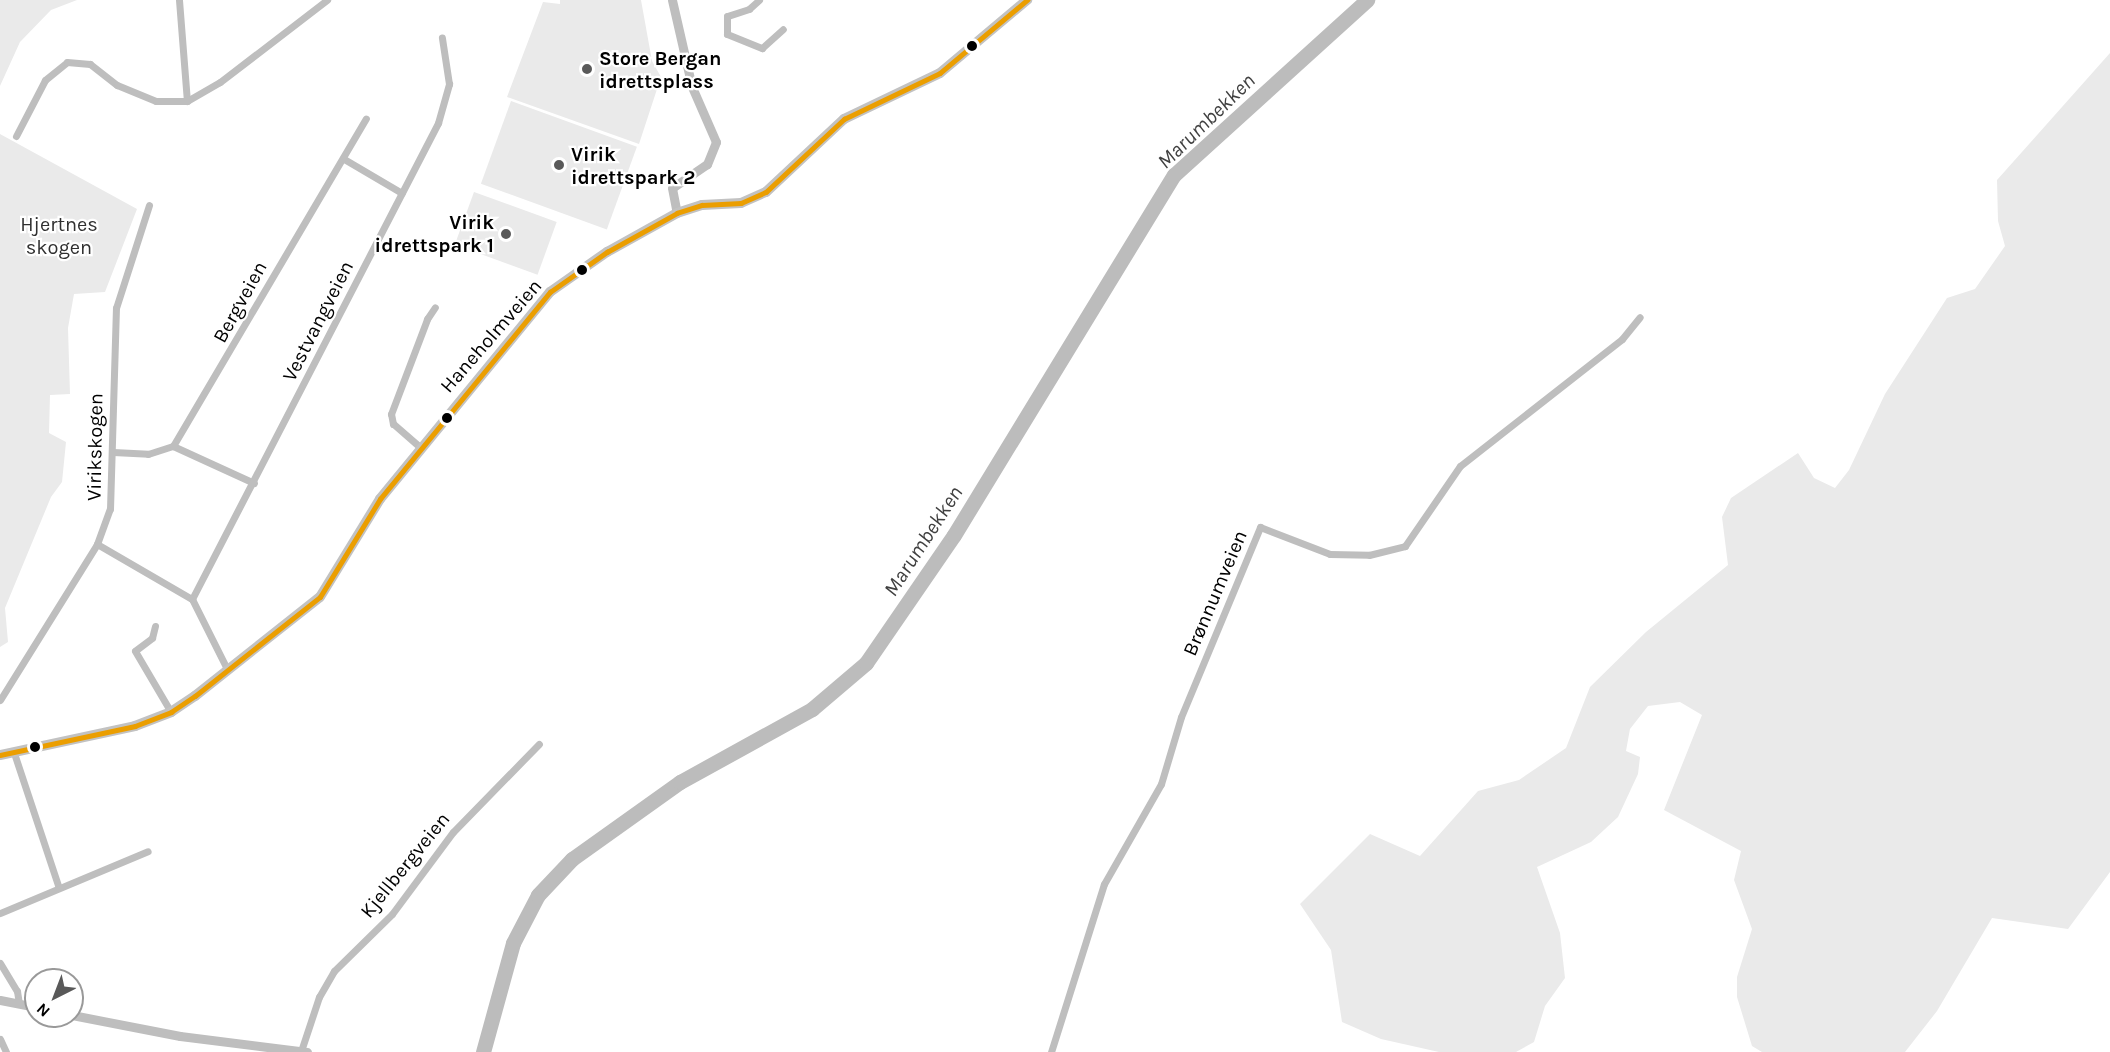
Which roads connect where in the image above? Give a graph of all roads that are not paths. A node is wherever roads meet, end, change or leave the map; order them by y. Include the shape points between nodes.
1 (179, 0) edge
2 (327, 0) edge
3 (672, 0) edge
4 (759, 0) edge
5 (1027, 0) edge
6 (783, 29) dead end
7 (442, 38) dead end
8 (187, 101) junction
9 (366, 119) dead end
10 (16, 136) dead end
11 (344, 159) junction
12 (402, 193) junction
13 (149, 205) dead end
14 (677, 213) junction
15 (435, 307) dead end
16 (1640, 317) dead end
17 (173, 446) junction
18 (421, 448) junction
19 (113, 452) junction
20 (254, 483) junction
21 (97, 544) junction
22 (192, 599) junction
23 (155, 626) dead end
24 (227, 669) junction
25 (0, 700) edge
26 (171, 712) junction
27 (539, 744) dead end
28 (14, 753) junction
29 (0, 755) edge
30 (148, 851) dead end
31 (59, 888) junction
32 (0, 913) edge
33 (0, 963) edge
34 (0, 1000) edge
35 (19, 1004) junction
36 (24, 1005) edge
37 (84, 1017) edge
38 (0, 1039) edge
39 (301, 1051) edge
40 (6, 1052) edge
41 (307, 1052) edge
42 (1051, 1052) edge

1 - 8 street
2 - 8 street via 220,82
3 - 14 street via 689,78 716,142 707,164 672,188
4 - 6 street via 749,9 727,16 727,34 762,48
5 - 14 main road, Haneholmveien via 940,73 844,119 766,192 746,202 702,205
7 - 12 street, Vestvangveien via 449,72 446,102
8 - 10 street via 156,101 117,85 90,64 73,60 45,80
9 - 11 street, Bergveien
11 - 12 street
11 - 17 street, Bergveien
12 - 20 street, Vestvangveien
13 - 19 street, Virikskogen via 116,308
14 - 18 main road, Haneholmveien via 597,258 550,292
15 - 18 street via 391,414 393,424
16 - 42 street, Brønnumveien via 1622,339 1460,466 1405,546 1369,555 1330,554 1260,527 1180,717 1161,784 1104,884
17 - 19 street via 148,454
17 - 20 street
18 - 24 main road, Haneholmveien via 380,499 320,597
19 - 21 street, Virikskogen via 110,509
20 - 22 street, Vestvangveien
21 - 22 street
21 - 25 street, Virikskogen
22 - 24 street
23 - 26 street via 152,638 135,651
24 - 26 main road, Haneholmveien
26 - 28 main road, Haneholmveien via 88,738
27 - 39 street, Kjellbergveien via 453,832 392,914 334,971 319,998
28 - 29 main road, Haneholmveien
28 - 31 street
30 - 31 street
31 - 32 street
33 - 35 street via 17,991
34 - 35 street
35 - 36 street
37 - 39 street via 180,1036
38 - 40 street
39 - 41 street

